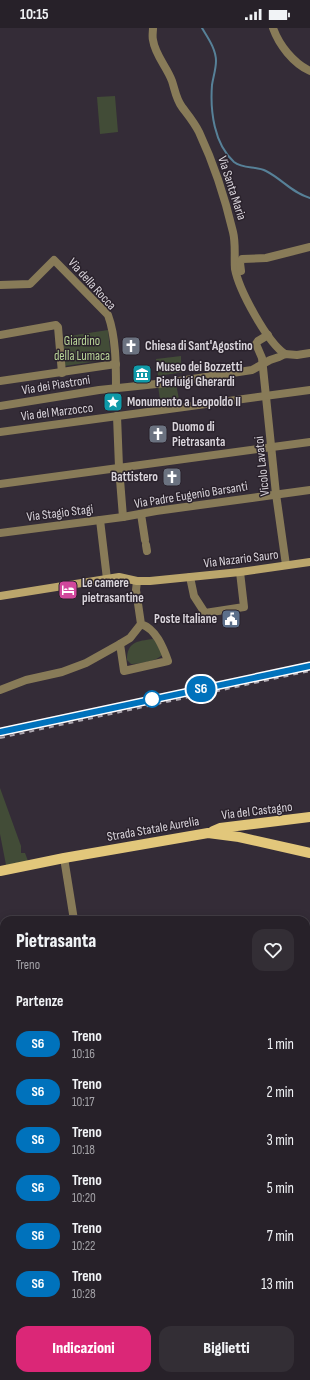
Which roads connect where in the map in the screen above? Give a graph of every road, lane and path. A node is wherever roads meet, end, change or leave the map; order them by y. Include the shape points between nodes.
1 (153, 28) edge
2 (273, 28) edge
3 (310, 71) edge
4 (310, 246) edge
5 (238, 281) junction
6 (0, 285) edge
7 (0, 335) edge
8 (268, 335) junction
9 (310, 353) edge
10 (285, 354) junction
11 (116, 364) junction
12 (262, 364) junction
13 (62, 373) junction
14 (0, 381) edge
15 (116, 388) junction
16 (310, 390) edge
17 (266, 396) junction
18 (0, 406) edge
19 (117, 416) junction
20 (0, 432) edge
21 (310, 442) edge
22 (272, 446) junction
23 (119, 467) junction
24 (0, 484) edge
25 (310, 490) edge
26 (276, 494) junction
27 (141, 514) junction
28 (124, 517) junction
29 (100, 520) junction
30 (0, 533) edge
31 (146, 545) dead end
32 (310, 562) edge
33 (286, 565) junction
34 (240, 572) junction
35 (190, 577) junction
36 (107, 579) junction
37 (137, 581) junction
38 (0, 596) edge
39 (141, 624) junction
40 (120, 644) junction
41 (0, 690) edge
42 (310, 817) edge
43 (208, 833) junction
44 (310, 854) edge
45 (64, 858) junction
46 (0, 871) edge
47 (73, 916) edge

1 - 5 street, Via Santa Maria via 153,41 172,80 177,99 199,132 218,179 234,234
2 - 3 street via 278,40 291,57
4 - 5 street via 266,258 242,259
5 - 8 street, Via Santa Maria
6 - 11 street, Via della Rocca via 30,284 54,260 108,315
7 - 13 street via 56,325
8 - 10 street, Via Santa Maria
8 - 12 street, Vicolo Lavatoi via 256,344
9 - 10 street
10 - 12 street, Via dei Piastroni
11 - 13 street
11 - 15 street, Via della Rocca
12 - 15 street, Via dei Piastroni via 252,370
12 - 17 street, Vicolo Lavatoi
13 - 14 street
15 - 18 street, Via dei Piastroni
16 - 17 street, Via del Marzocco
17 - 19 street, Via del Marzocco
17 - 22 street, Vicolo Lavatoi
19 - 20 street, Via del Marzocco
19 - 23 street
21 - 22 street
22 - 23 street
22 - 26 street, Vicolo Lavatoi
23 - 24 street
23 - 28 street
25 - 26 street, Via Padre Eugenio Barsanti
26 - 27 street, Via Padre Eugenio Barsanti
26 - 33 street, Vicolo Lavatoi
27 - 28 street, Via Padre Eugenio Barsanti
27 - 31 street
28 - 29 street, Via Stagio Stagi
29 - 30 street, Via Stagio Stagi
29 - 36 street
32 - 33 main road, Via Nazario Sauro
33 - 34 main road, Via Nazario Sauro
34 - 35 main road, Via Nazario Sauro
34 - 35 street via 244,607 205,613 194,596
35 - 37 main road, Via Nazario Sauro
36 - 37 main road, Via Nazario Sauro via 119,577
36 - 38 main road, Via Nazario Sauro
37 - 39 street
39 - 40 street via 130,638
39 - 40 street via 148,627 162,644 168,661 124,670
40 - 41 street via 62,672 26,680
42 - 43 main road, Via del Castagno via 220,828
43 - 44 main road, Strada Statale Aurelia via 239,837
43 - 45 main road, Strada Statale Aurelia
45 - 46 main road, Strada Statale Aurelia
45 - 47 street

